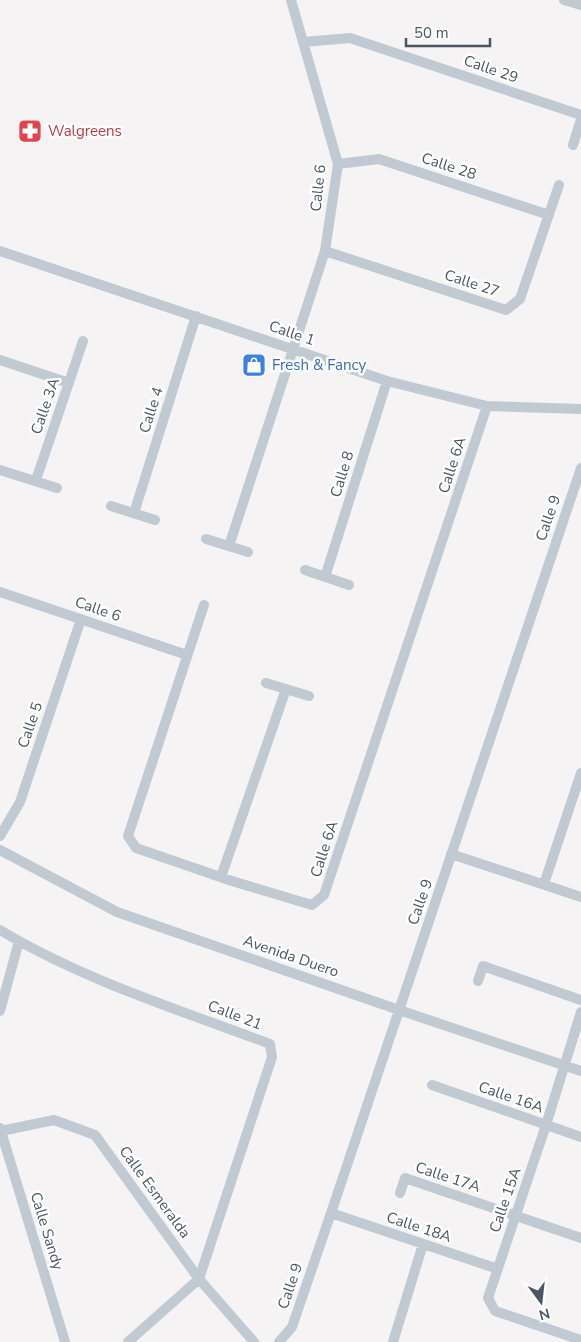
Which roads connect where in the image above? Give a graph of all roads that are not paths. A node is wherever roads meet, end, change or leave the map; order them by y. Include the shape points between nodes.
1 (291, 0) edge
2 (564, 0) edge
3 (581, 5) edge
4 (303, 42) junction
5 (581, 115) edge
6 (581, 120) edge
7 (573, 145) dead end
8 (338, 164) junction
9 (559, 185) dead end
10 (549, 215) junction
11 (0, 251) edge
12 (325, 251) junction
13 (196, 316) junction
14 (84, 341) dead end
15 (293, 349) junction
16 (0, 360) edge
17 (387, 381) junction
18 (69, 383) junction
19 (487, 406) junction
20 (581, 409) edge
21 (581, 468) edge
22 (0, 470) edge
23 (36, 480) junction
24 (578, 484) edge
25 (57, 488) dead end
26 (111, 506) dead end
27 (134, 513) junction
28 (154, 520) dead end
29 (206, 539) dead end
30 (229, 546) junction
31 (248, 552) dead end
32 (305, 570) dead end
33 (326, 577) junction
34 (349, 585) dead end
35 (0, 592) edge
36 (204, 605) dead end
37 (81, 619) junction
38 (187, 655) junction
39 (266, 683) dead end
40 (286, 689) junction
41 (308, 696) dead end
42 (581, 773) edge
43 (578, 794) edge
44 (0, 836) edge
45 (0, 850) edge
46 (452, 854) junction
47 (221, 877) junction
48 (544, 884) junction
49 (581, 897) edge
50 (0, 930) edge
51 (19, 941) junction
52 (478, 981) dead end
53 (581, 1000) edge
54 (399, 1010) junction
55 (0, 1011) edge
56 (581, 1012) edge
57 (564, 1065) junction
58 (581, 1070) edge
59 (432, 1085) dead end
60 (546, 1125) junction
61 (0, 1130) edge
62 (581, 1137) edge
63 (400, 1193) dead end
64 (331, 1213) junction
65 (516, 1216) junction
66 (581, 1238) edge
67 (423, 1244) junction
68 (498, 1269) junction
69 (199, 1279) junction
70 (581, 1340) edge
71 (66, 1342) edge
72 (128, 1342) edge
73 (254, 1342) edge
74 (279, 1342) edge
75 (393, 1342) edge

1 - 4 street, Calle 6
2 - 3 street
4 - 5 street, Calle 29 via 350,38
4 - 8 street, Calle 6
6 - 7 street
8 - 10 street, Calle 28 via 379,159
8 - 12 street, Calle 6
9 - 10 street, Calle 27
10 - 12 street, Calle 27 via 520,299 506,310
11 - 13 street, Calle 1
12 - 15 street, Calle 6
13 - 15 street, Calle 1
13 - 27 street, Calle 4
14 - 18 street, Calle 3A
15 - 17 street, Calle 1
15 - 30 street
16 - 18 street
17 - 19 street, Calle 1
17 - 33 street, Calle 8
18 - 23 street, Calle 3A
19 - 20 street, Calle 1
19 - 47 street, Calle 6A via 324,894 312,905
21 - 24 street, Calle 9
22 - 23 street
23 - 25 street
24 - 46 street, Calle 9
26 - 27 street
27 - 28 street
29 - 30 street
30 - 31 street
32 - 33 street
33 - 34 street
35 - 37 street, Calle 6
36 - 38 street, Calle 6A
37 - 38 street, Calle 6
37 - 44 street, Calle 5 via 20,802
38 - 47 street, Calle 6A via 128,836 136,848
39 - 40 street
40 - 41 street
40 - 47 street
42 - 43 street
43 - 48 street
45 - 54 street, Avenida Duero via 117,912
46 - 48 street
46 - 54 street, Calle 9
48 - 49 street
50 - 51 street
51 - 55 street
51 - 69 street, Calle 21 via 97,979 270,1044 272,1057
52 - 53 street via 484,966
54 - 57 street, Avenida Duero
54 - 64 street, Calle 9
56 - 57 street, Calle 15A
57 - 58 street, Avenida Duero
57 - 60 street, Calle 15A
59 - 60 street, Calle 16A
60 - 62 street, Calle 16A
60 - 65 street, Calle 15A
61 - 69 street, Calle Esmeralda via 54,1120 96,1135
61 - 71 street, Calle Sandy
63 - 65 street, Calle 17A via 405,1178
64 - 67 street, Calle 18A
64 - 74 street, Calle 9 via 292,1327
65 - 66 street, Calle 17A
65 - 68 street, Calle 15A
67 - 68 street, Calle 18A
67 - 75 street
68 - 70 street, Calle 15A via 488,1298 495,1312
69 - 72 street
69 - 73 street, Calle Esmeralda

